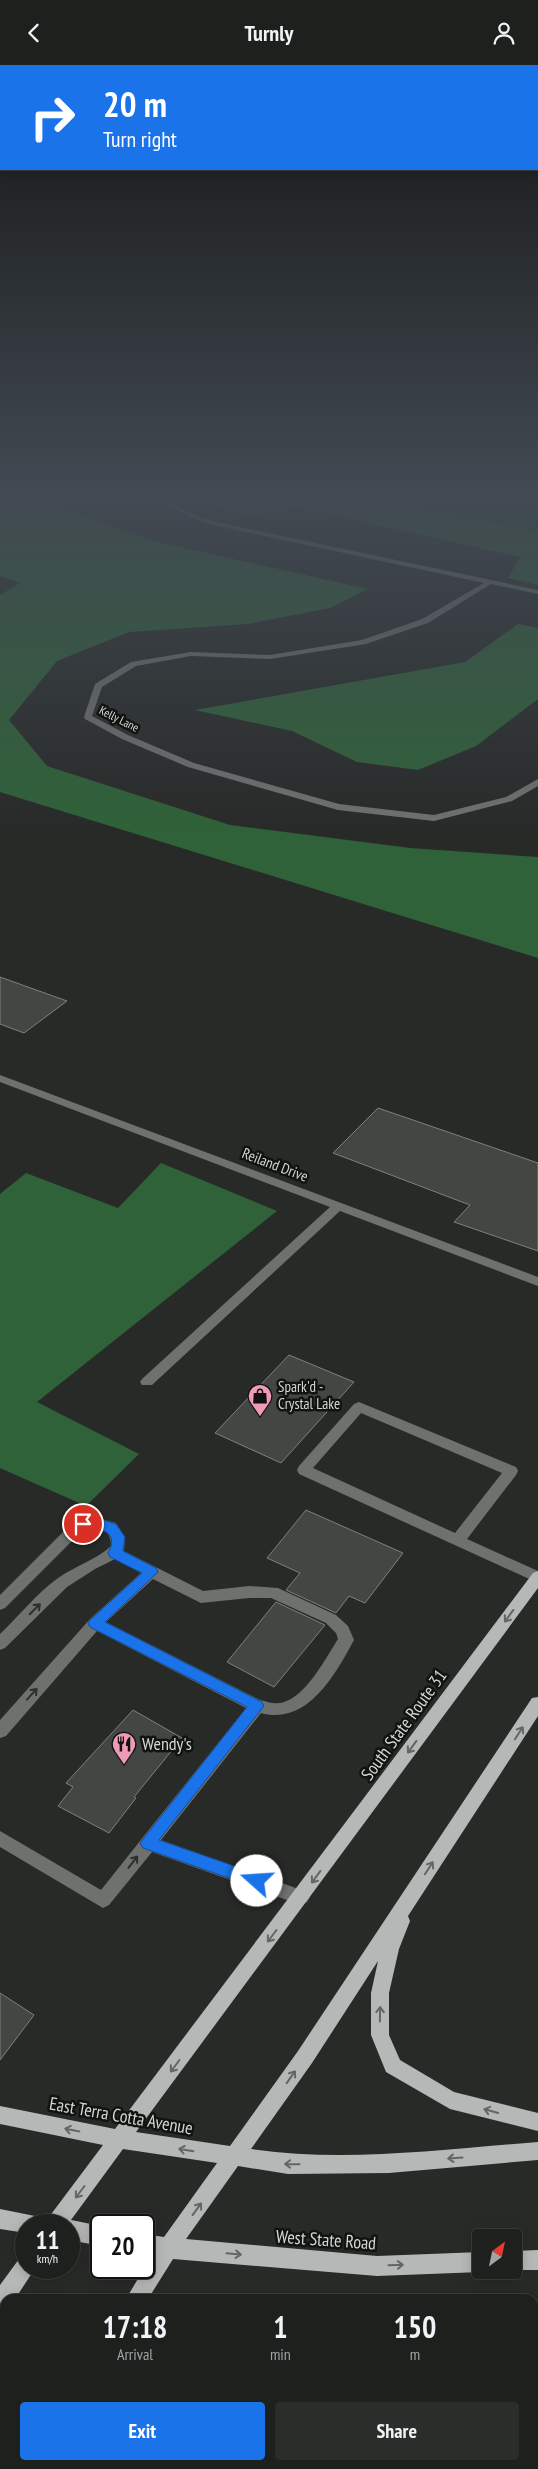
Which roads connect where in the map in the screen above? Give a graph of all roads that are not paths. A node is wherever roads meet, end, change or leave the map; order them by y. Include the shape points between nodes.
1 (443, 610) edge
2 (538, 782) edge
3 (0, 1078) edge
4 (338, 1206) junction
5 (538, 1282) edge
6 (147, 1382) dead end
7 (459, 1539) junction
8 (115, 1553) junction
9 (151, 1572) junction
10 (538, 1577) edge
11 (0, 1605) edge
12 (95, 1623) junction
13 (0, 1644) edge
14 (538, 1703) edge
15 (257, 1706) junction
16 (0, 1731) edge
17 (0, 1838) edge
18 (148, 1843) junction
19 (411, 1896) junction
20 (301, 1897) junction
21 (0, 2115) edge
22 (538, 2122) edge
23 (120, 2139) junction
24 (538, 2151) edge
25 (234, 2158) junction
26 (63, 2214) edge
27 (0, 2219) edge
28 (15, 2221) edge
29 (155, 2246) edge
30 (168, 2248) junction
31 (538, 2260) edge
32 (522, 2261) edge
33 (472, 2262) edge
34 (17, 2279) edge
35 (6, 2294) edge
36 (139, 2294) edge

1 - 2 street, Kelly Lane via 425,621 363,642 270,657 191,654 134,664 98,686 88,717 191,765 338,807 434,818 509,799
3 - 4 street, Reiland Drive
4 - 5 street, Reiland Drive
4 - 6 street
7 - 7 street via 442,1532 304,1470 359,1407 511,1471
7 - 10 street
8 - 9 street
8 - 11 street via 118,1537 111,1527 83,1524
13 -> 8 street via 62,1583
9 - 12 street
9 - 15 street via 202,1597 249,1591 273,1592 331,1619 342,1630 346,1641 307,1697 294,1706 278,1710
10 -> 20 main road, South State Route 31
12 - 15 street
16 -> 12 street
19 -> 14 main road
15 - 18 street
17 -> 18 street via 103,1900
18 - 20 street
22 -> 19 main road via 450,2100 393,2066 380,2035 380,1993 390,1949
25 -> 19 main road
20 -> 23 main road, South State Route 31
23 -> 21 main road, East Terra Cotta Avenue
25 -> 23 main road, East Terra Cotta Avenue
23 -> 26 main road, South State Route 31
24 -> 25 main road via 389,2163 288,2164
30 -> 25 main road
27 - 28 main road
29 - 30 main road
30 -> 33 main road, West State Road via 377,2266
30 - 36 main road
31 - 32 main road
34 - 35 main road

